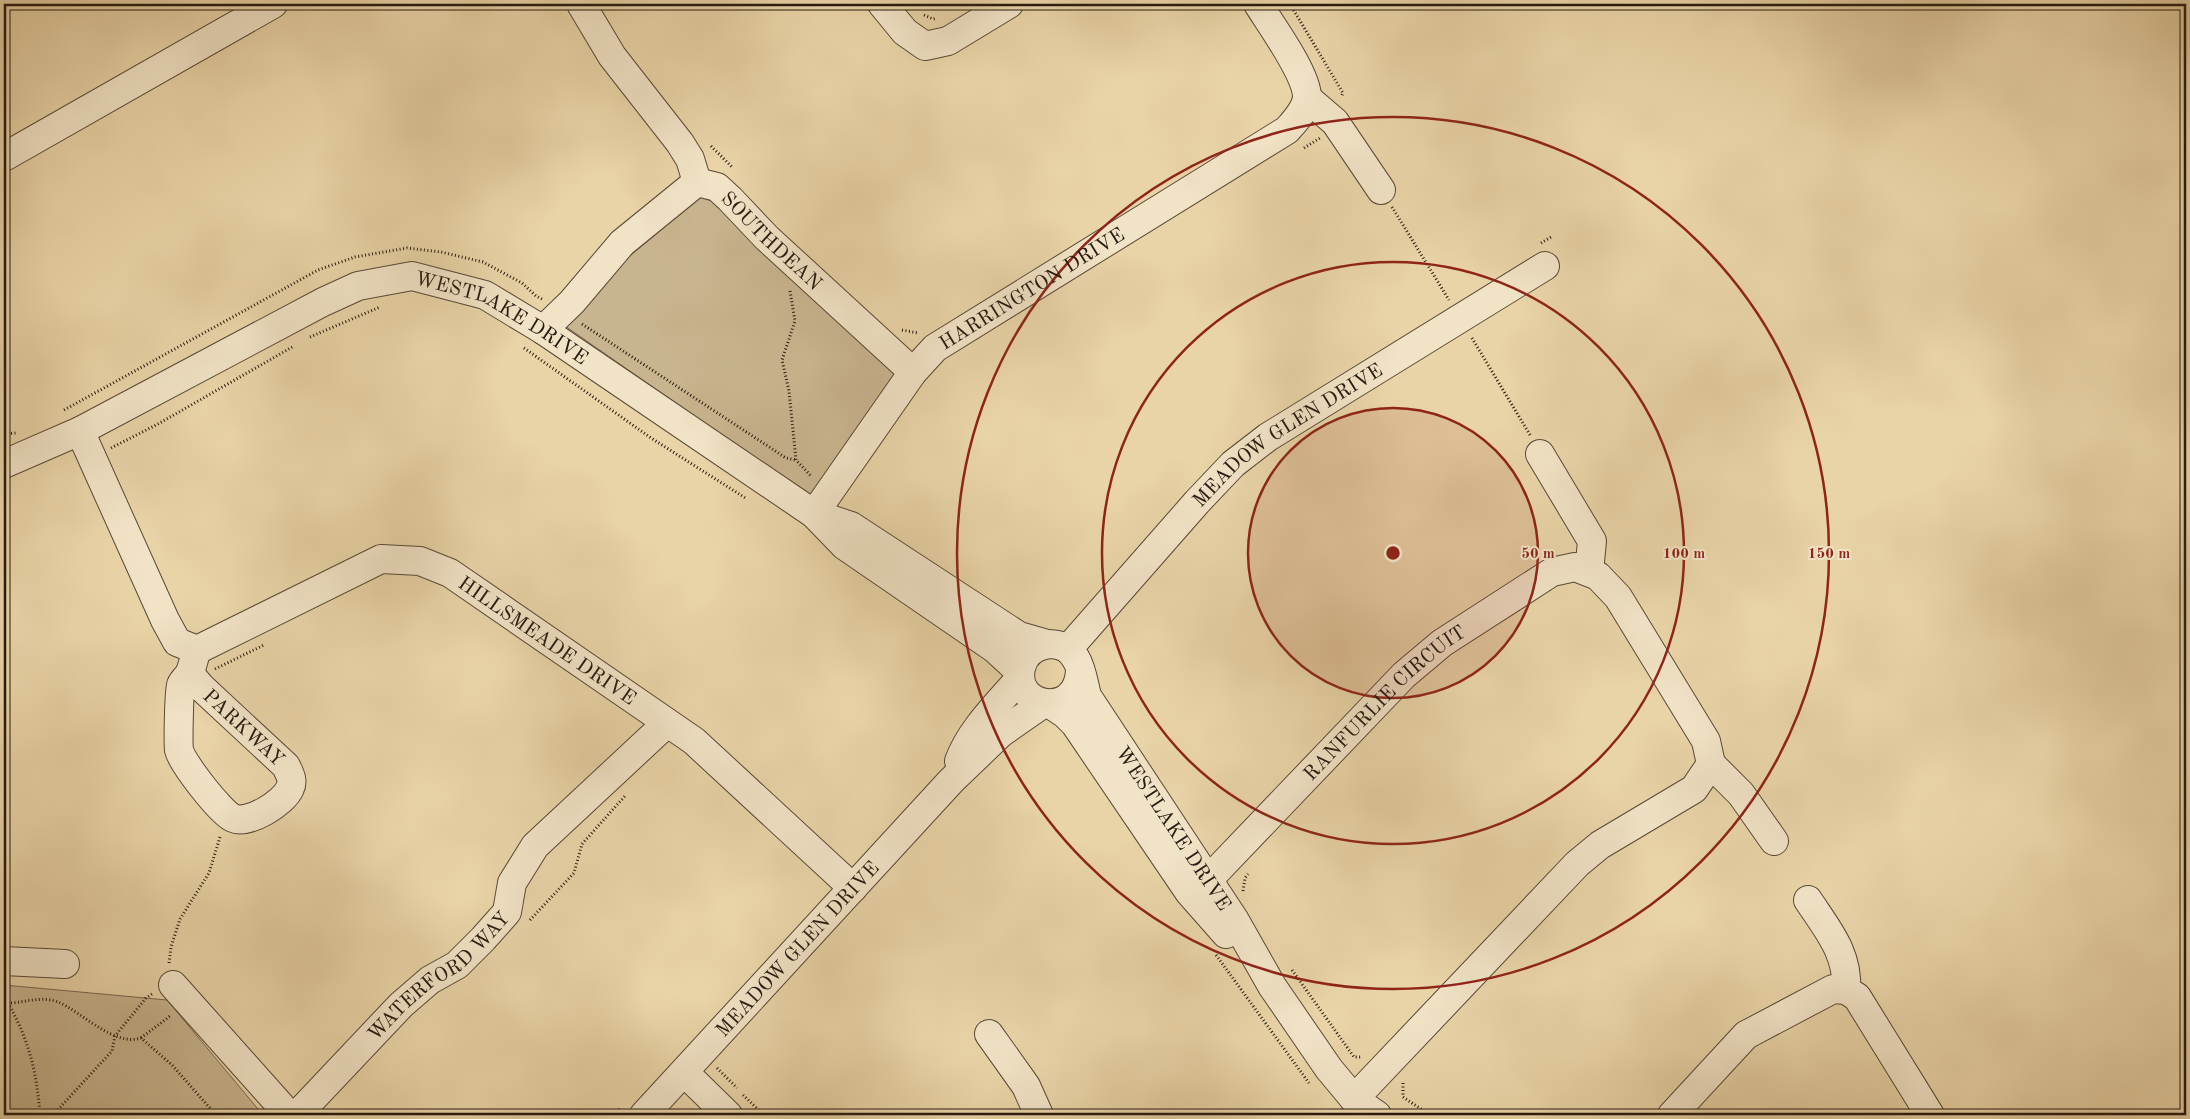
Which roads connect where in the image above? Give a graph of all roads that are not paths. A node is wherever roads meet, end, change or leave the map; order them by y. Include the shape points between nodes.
1 (273, 4) edge
2 (581, 4) edge
3 (882, 4) edge
4 (1009, 4) edge
5 (1258, 4) edge
6 (1303, 107) junction
7 (4, 157) edge
8 (697, 182) junction
9 (1381, 190) road end
10 (1545, 266) dead end
11 (543, 330) junction
12 (913, 372) junction
13 (85, 443) junction
14 (1540, 454) road end
15 (4, 464) edge
16 (814, 514) junction
17 (1589, 572) junction
18 (1065, 655) junction
19 (192, 664) junction
20 (1020, 675) junction
21 (1047, 704) junction
22 (667, 723) junction
23 (1711, 764) junction
24 (951, 782) junction
25 (1774, 841) dead end
26 (1207, 881) junction
27 (853, 888) junction
28 (1808, 900) dead end
29 (4, 961) edge
30 (65, 964) dead end
31 (172, 986) road end
32 (1272, 986) junction
33 (1846, 990) junction
34 (989, 1034) dead end
35 (694, 1063) junction
36 (1354, 1099) junction
37 (289, 1115) edge
38 (297, 1115) edge
39 (644, 1115) edge
40 (728, 1115) edge
41 (1039, 1115) edge
42 (1377, 1115) edge
43 (1672, 1115) edge
44 (1930, 1115) edge

1 - 7 street
2 - 8 street, SOUTHDEAN via 612,56 680,143 690,159
3 - 4 street via 905,32 925,46 948,41
5 - 6 street via 1304,79
6 - 9 street via 1335,122
6 - 12 street, HARRINGTON DRIVE via 1287,130 939,346
8 - 11 street via 622,243
8 - 12 street, SOUTHDEAN via 717,187 774,245
10 - 18 street, MEADOW GLEN DRIVE via 1268,438 1233,464
11 - 13 street, WESTLAKE DRIVE via 485,295 412,276 358,286 323,302
11 - 16 street, WESTLAKE DRIVE
12 - 16 street, HARRINGTON DRIVE
13 - 15 street, WESTLAKE DRIVE
13 - 19 street, PARKWAY via 165,620
14 - 17 street via 1592,541
16 - 18 street, WESTLAKE DRIVE via 851,526 1019,636
16 - 20 street, WESTLAKE DRIVE via 846,546 996,649
17 - 23 street via 1598,576 1618,597 1706,741
17 - 26 street, RANFURLIE CIRCUIT via 1575,567 1552,572 1442,643 1404,674
18 - 20 street, MEADOW GLEN DRIVE via 1032,650 1026,656
18 - 21 street, MEADOW GLEN DRIVE via 1080,680 1069,697
18 - 26 street, WESTLAKE DRIVE via 1087,696
19 - 19 street, PARKWAY via 201,687 286,766 291,777 291,787 283,799 259,815 244,820 233,819 224,813 184,763 179,749 181,685
19 - 22 street, HILLSMEADE DRIVE via 381,559 420,561 450,573
20 - 21 street, WESTLAKE DRIVE via 1028,694
20 - 24 street, MEADOW GLEN DRIVE via 964,747
21 - 24 street, MEADOW GLEN DRIVE via 1000,733
21 - 32 street, WESTLAKE DRIVE via 1075,724 1189,892
22 - 27 street, HILLSMEADE DRIVE via 694,740
22 - 38 street, WATERFORD WAY via 535,846 512,883 508,912 484,939 457,965 430,980 401,1005
23 - 25 street via 1741,794
23 - 36 street via 1694,789 1600,845 1578,864
24 - 27 street, MEADOW GLEN DRIVE
26 - 32 street, WESTLAKE DRIVE via 1234,919
27 - 35 street, MEADOW GLEN DRIVE
28 - 33 street via 1844,960
29 - 30 street
31 - 37 street
32 - 36 street, WESTLAKE DRIVE via 1329,1070
33 - 43 street via 1833,989 1746,1035
33 - 44 street via 1858,997 1866,1008
34 - 41 street via 1026,1086
35 - 39 street, MEADOW GLEN DRIVE
35 - 40 street
36 - 42 street, WESTLAKE DRIVE

